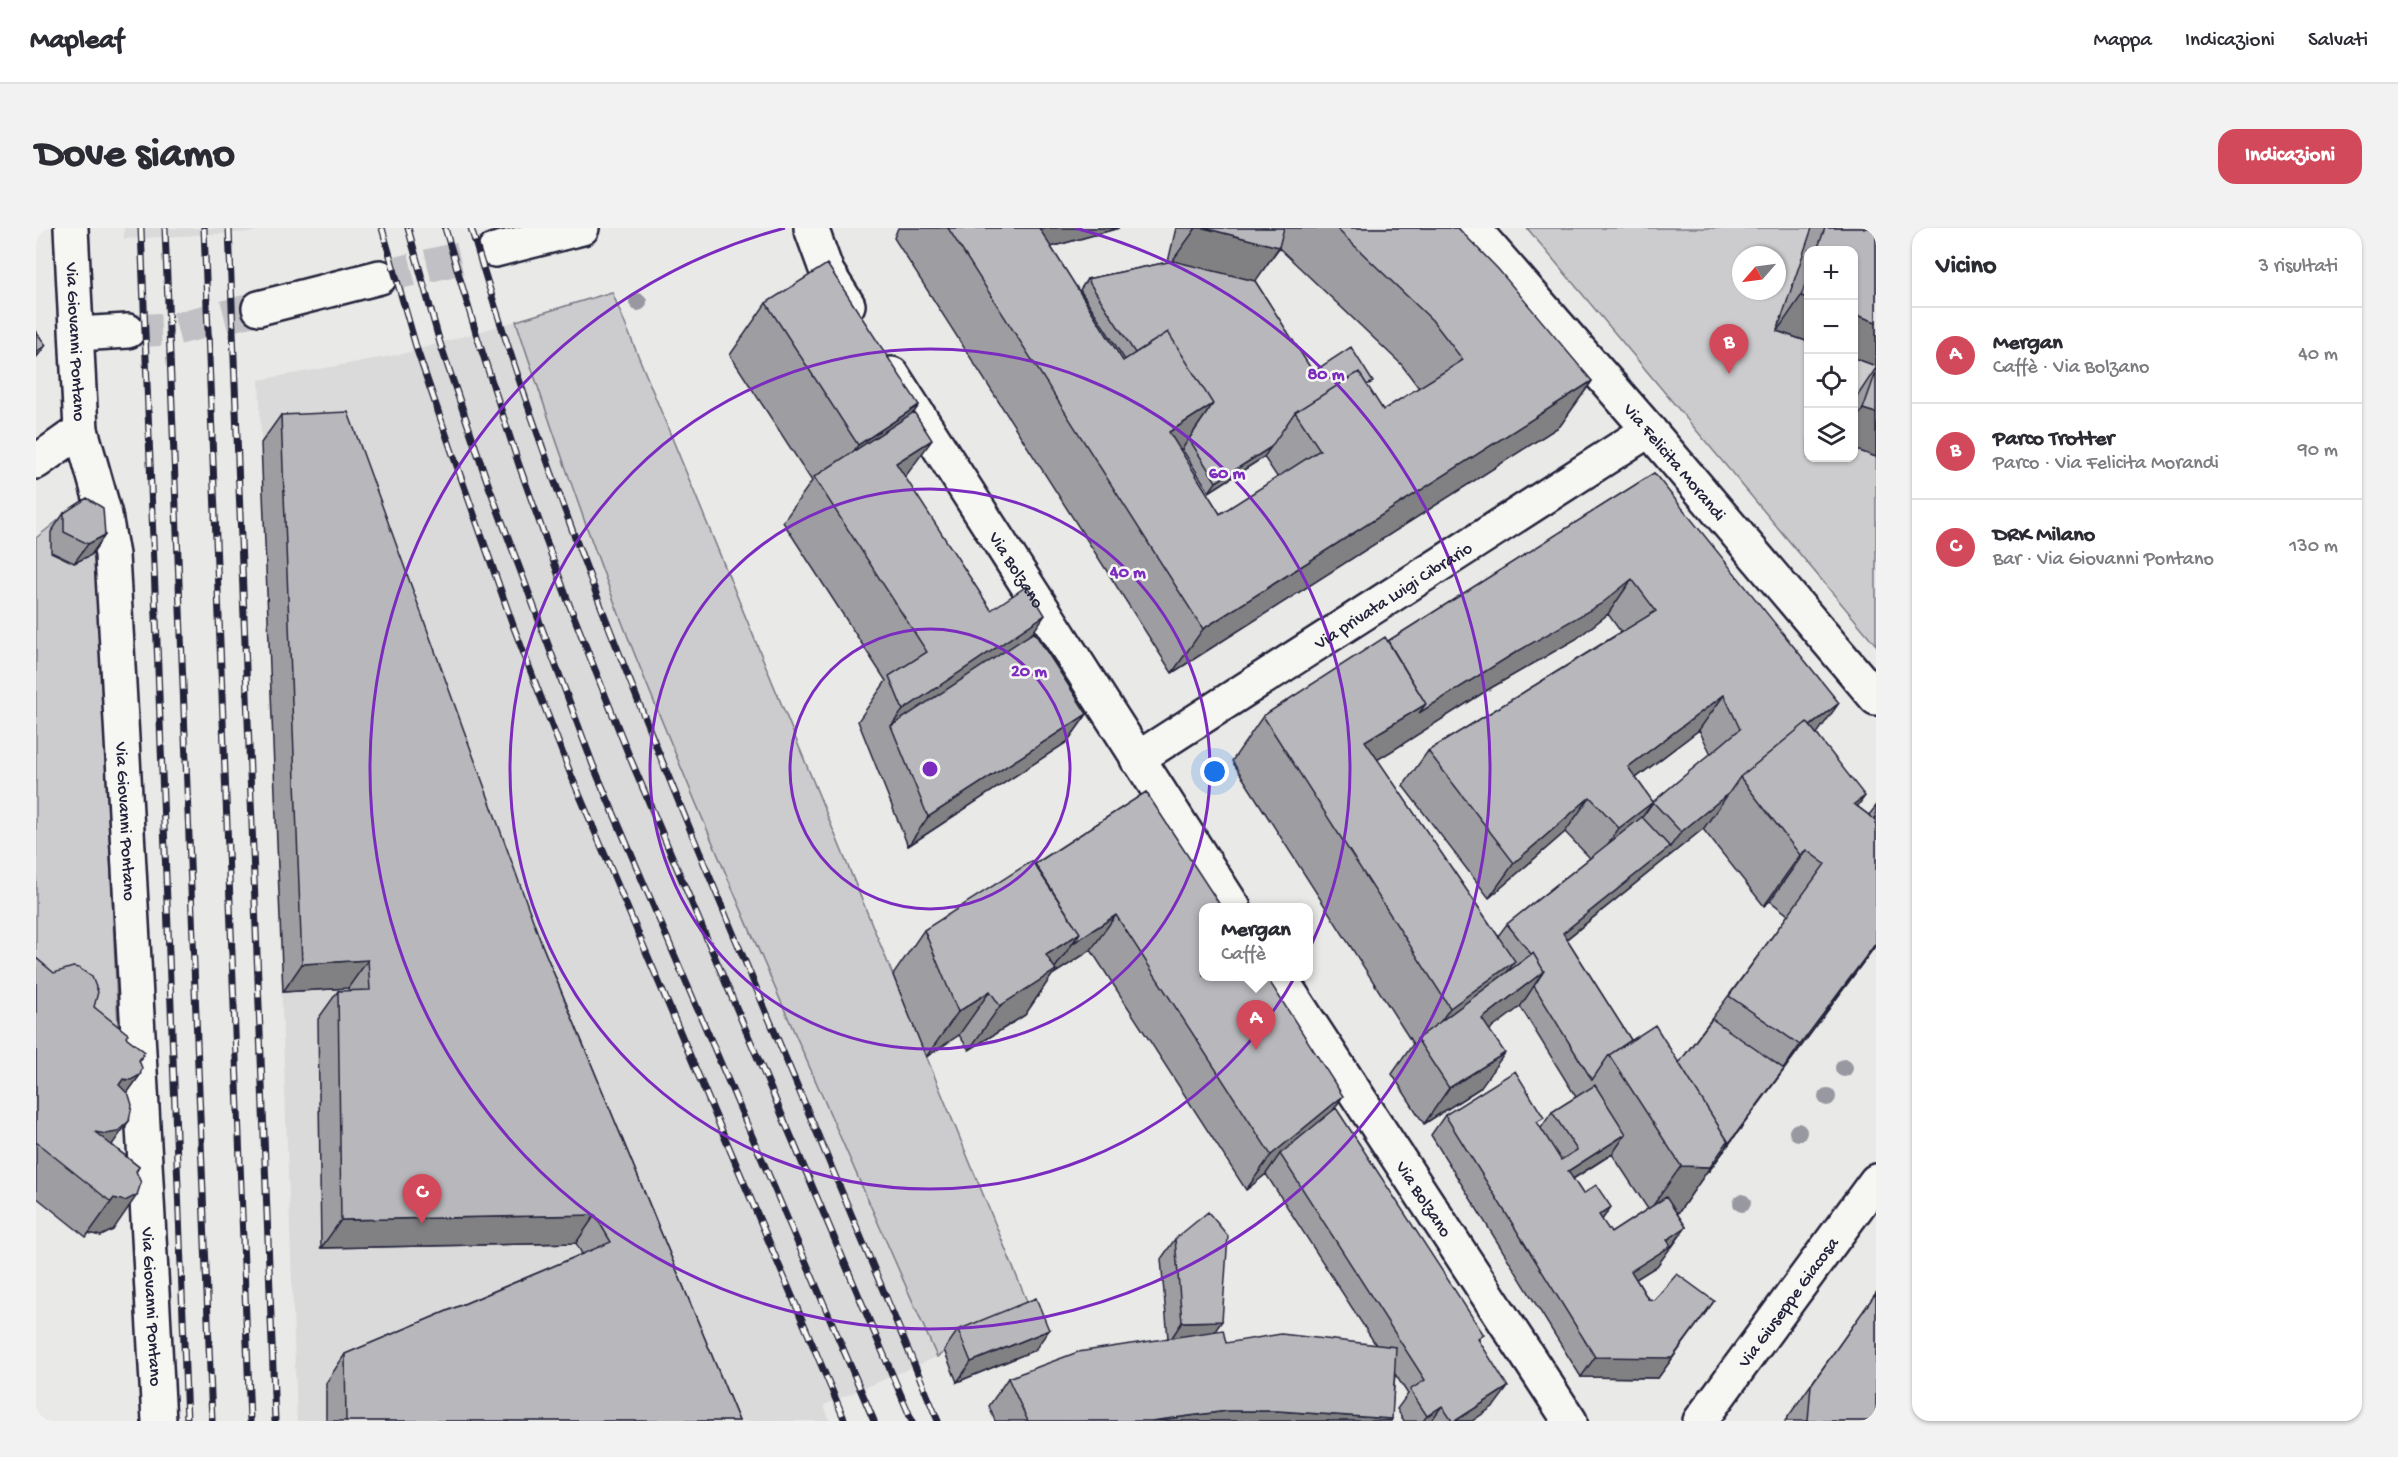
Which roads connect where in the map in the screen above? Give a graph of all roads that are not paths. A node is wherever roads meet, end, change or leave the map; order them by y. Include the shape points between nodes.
1 (71, 228) edge
2 (582, 228) edge
3 (810, 228) edge
4 (1473, 228) edge
5 (495, 249) tunnel mouth
6 (380, 277) tunnel mouth
7 (259, 308) tunnel mouth
8 (128, 331) tunnel mouth
9 (77, 334) junction
10 (81, 430) junction
11 (1649, 430) junction
12 (36, 462) edge
13 (1876, 698) edge
14 (1137, 759) junction
15 (1231, 903) edge
16 (1282, 981) edge
17 (1876, 1181) edge
18 (159, 1421) edge
19 (1570, 1421) edge
20 (1700, 1421) edge

1 - 9 street, Via Giovanni Pontano
2 - 5 street
3 - 14 street, Via Bolzano via 827,272
4 - 11 street, Via Felicita Morandi
6 - 7 street
8 - 9 street
9 - 10 street, Via Giovanni Pontano
10 - 12 street
10 - 18 street, Via Giovanni Pontano via 107,522 112,555
11 - 13 street, Via Felicita Morandi
11 - 14 street, Via privata Luigi Cibrario
14 - 15 street, Via Bolzano
16 - 19 street, Via Bolzano
17 - 20 street, Via Giuseppe Giacosa

